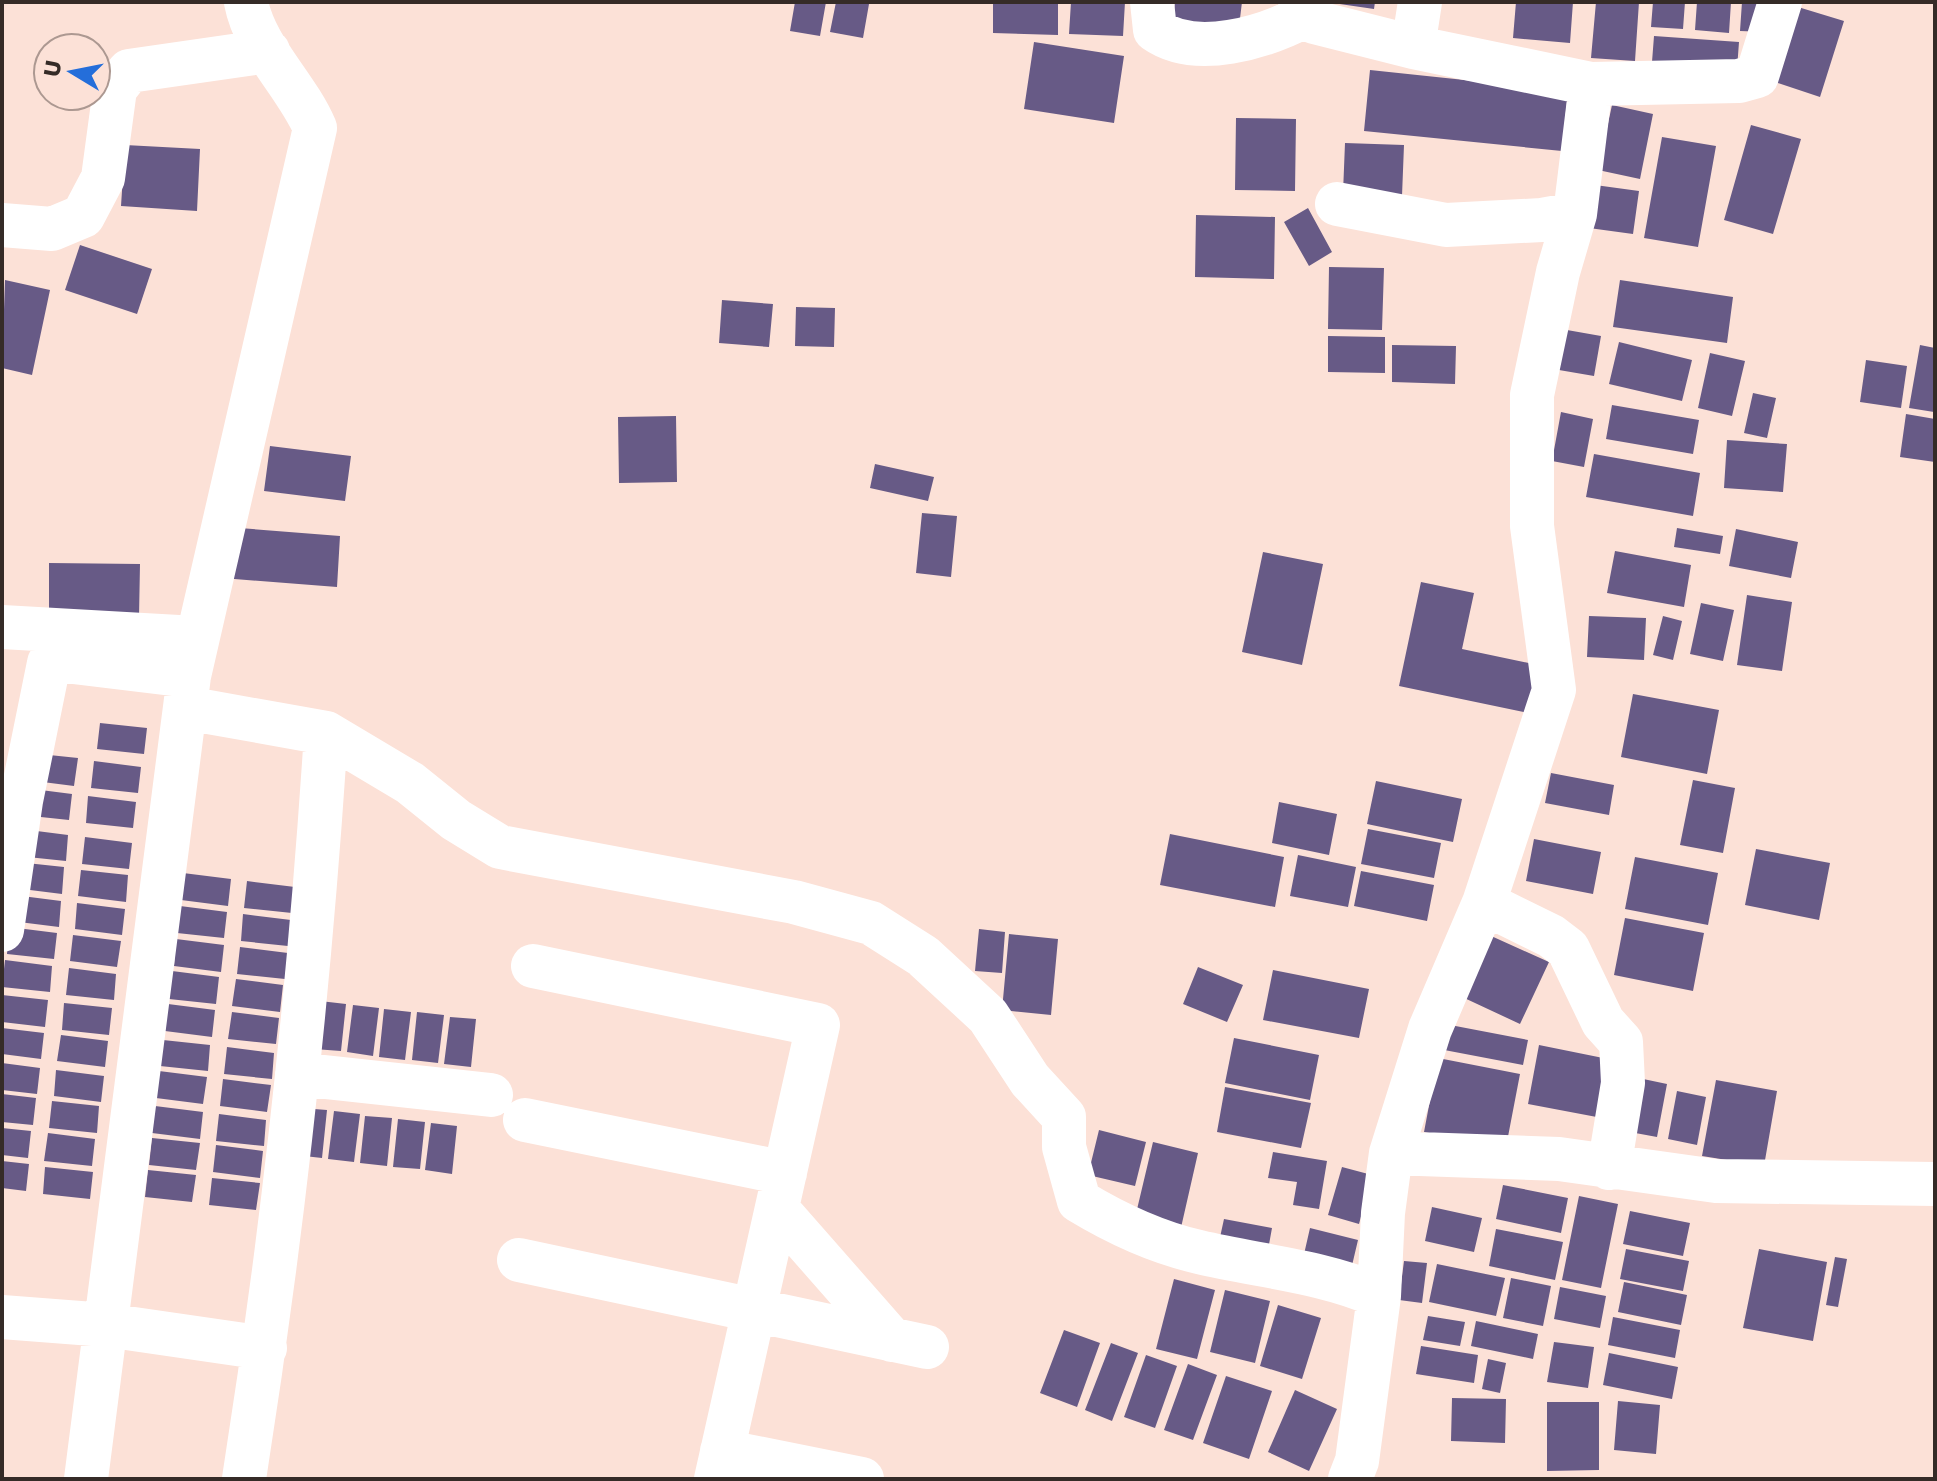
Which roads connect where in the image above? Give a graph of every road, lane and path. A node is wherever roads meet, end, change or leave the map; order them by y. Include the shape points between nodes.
1 (246, 2) edge
2 (1152, 2) edge
3 (1420, 2) edge
4 (1780, 2) edge
5 (1302, 9) edge
6 (1413, 47) junction
7 (268, 51) junction
8 (1591, 84) junction
9 (1337, 204) dead end
10 (1575, 214) junction
11 (2, 225) edge
12 (2, 627) edge
13 (190, 674) junction
14 (326, 733) junction
15 (12, 801) edge
16 (1484, 903) junction
17 (2, 930) edge
18 (533, 966) dead end
19 (297, 1074) junction
20 (1391, 1153) junction
21 (1609, 1168) junction
22 (1935, 1184) edge
23 (781, 1191) junction
24 (519, 1260) dead end
25 (1379, 1296) junction
26 (754, 1309) junction
27 (2, 1317) edge
28 (106, 1325) junction
29 (265, 1348) junction
30 (719, 1465) edge
31 (86, 1479) edge
32 (244, 1479) edge
33 (862, 1479) edge
34 (1350, 1479) edge

1 - 7 street via 251,25
2 - 5 street via 1155,30 1182,40 1240,43
3 - 6 street
4 - 8 street via 1757,76 1739,81
5 - 6 street
6 - 8 street
7 - 11 street via 129,71 115,89 103,178 83,216 52,229
7 - 13 street via 315,128
8 - 10 street
9 - 10 street via 1446,225
10 - 16 street via 1532,395 1532,526 1554,690
12 - 13 street
13 - 14 street
13 - 15 street via 49,663
13 - 28 street
14 - 19 street via 318,877
14 - 25 street via 410,783 500,847 794,902 871,923 923,956 988,1016 1030,1080 1064,1117 1064,1147 1079,1201 1142,1236
15 - 17 street
16 - 20 street via 1430,1029
16 - 21 street via 1568,949 1603,1022 1621,1042 1623,1083
18 - 23 street via 818,1025
19 - 23 street via 508,1108
19 - 29 street
20 - 21 street via 1559,1159
20 - 25 street
21 - 22 street via 1716,1181
23 - 26 street
23 - 26 street via 910,1344
24 - 26 street
25 - 34 street via 1357,1461
26 - 30 street
27 - 28 street
28 - 29 street
28 - 31 street
29 - 32 street
30 - 33 street

